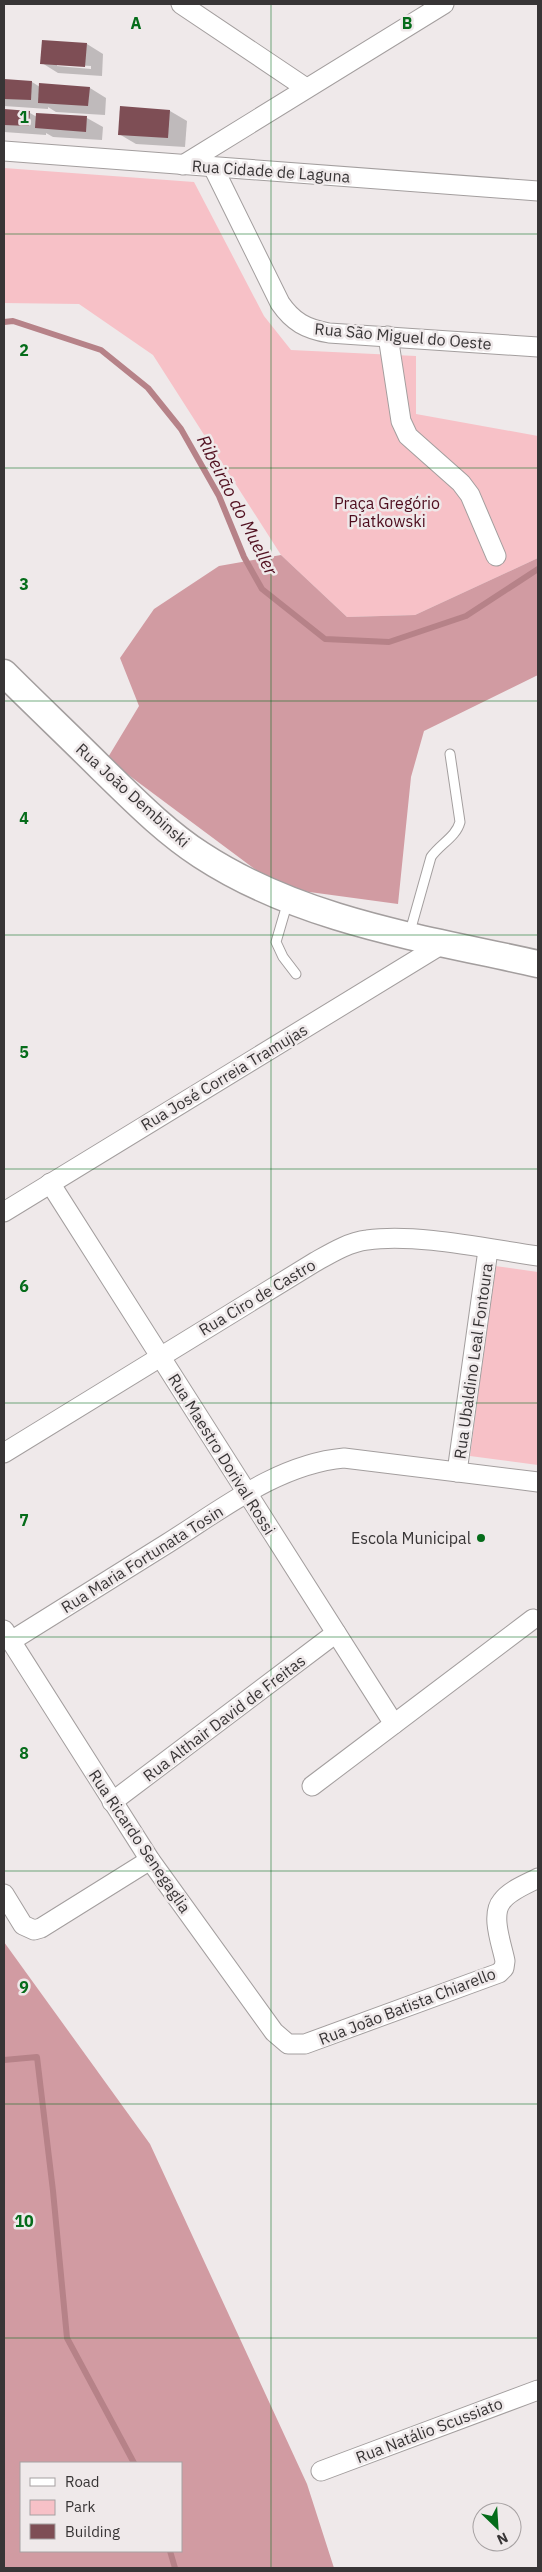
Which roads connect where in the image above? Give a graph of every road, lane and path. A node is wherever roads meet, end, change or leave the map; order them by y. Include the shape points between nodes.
1 (181, 4) edge
2 (444, 4) edge
3 (306, 88) junction
4 (4, 151) edge
5 (183, 164) junction
6 (213, 167) junction
7 (538, 191) edge
8 (388, 336) junction
9 (538, 347) edge
10 (496, 556) dead end
11 (4, 673) edge
12 (450, 754) dead end
13 (288, 901) junction
14 (409, 935) junction
15 (444, 943) junction
16 (538, 964) edge
17 (296, 974) dead end
18 (50, 1183) junction
19 (4, 1212) edge
20 (488, 1250) junction
21 (538, 1256) edge
22 (160, 1356) junction
23 (4, 1452) edge
24 (457, 1472) junction
25 (538, 1482) edge
26 (247, 1493) junction
27 (533, 1619) dead end
28 (336, 1634) junction
29 (7, 1636) edge
30 (394, 1724) junction
31 (312, 1786) dead end
32 (112, 1802) junction
33 (150, 1860) junction
34 (538, 1878) edge
35 (4, 1894) edge
36 (288, 2044) joint
37 (538, 2390) edge
38 (321, 2471) dead end

1 - 3 street
2 - 3 street
3 - 5 street
4 - 5 street, Rua Cidade de Laguna
5 - 6 street, Rua Cidade de Laguna
6 - 7 street, Rua Cidade de Laguna
6 - 8 street, Rua São Miguel do Oeste via 289,316 301,326 315,331
8 - 9 street, Rua São Miguel do Oeste
8 - 10 street via 401,422 408,436 462,483
11 - 13 main road, Rua João Dembinski via 168,831 241,879
12 - 14 lane via 460,822 457,832 431,857
13 - 14 main road, Rua João Dembinski via 324,914
13 - 17 lane via 276,942
14 - 15 main road, Rua João Dembinski
15 - 16 main road, Rua João Dembinski
15 - 18 street, Rua José Correia Tramujas
18 - 19 street, Rua José Correia Tramujas
18 - 22 street, Rua Maestro Dorival Rossi
20 - 21 street, Rua Ciro de Castro
20 - 22 street, Rua Ciro de Castro via 415,1239 366,1240 338,1249
20 - 24 street, Rua Ubaldino Leal Fontoura
22 - 23 street, Rua Ciro de Castro
22 - 26 street, Rua Maestro Dorival Rossi
24 - 25 street, Rua Maria Fortunata Tosin
24 - 26 street, Rua Maria Fortunata Tosin via 363,1460 323,1460 299,1467
26 - 28 street, Rua Maestro Dorival Rossi
26 - 29 street, Rua Maria Fortunata Tosin
27 - 30 street
28 - 30 street, Rua Maestro Dorival Rossi
28 - 32 street, Rua Althair David de Freitas
29 - 32 street, Rua Ricardo Senegaglia
30 - 31 street
32 - 33 street, Rua Ricardo Senegaglia
33 - 35 street via 34,1930 23,1925
33 - 36 street, Rua Ricardo Senegaglia via 274,2032
34 - 36 street, Rua João Batista Chiarello via 508,1895 498,1909 505,1961 499,1974 305,2044
37 - 38 street, Rua Natálio Scussiato

